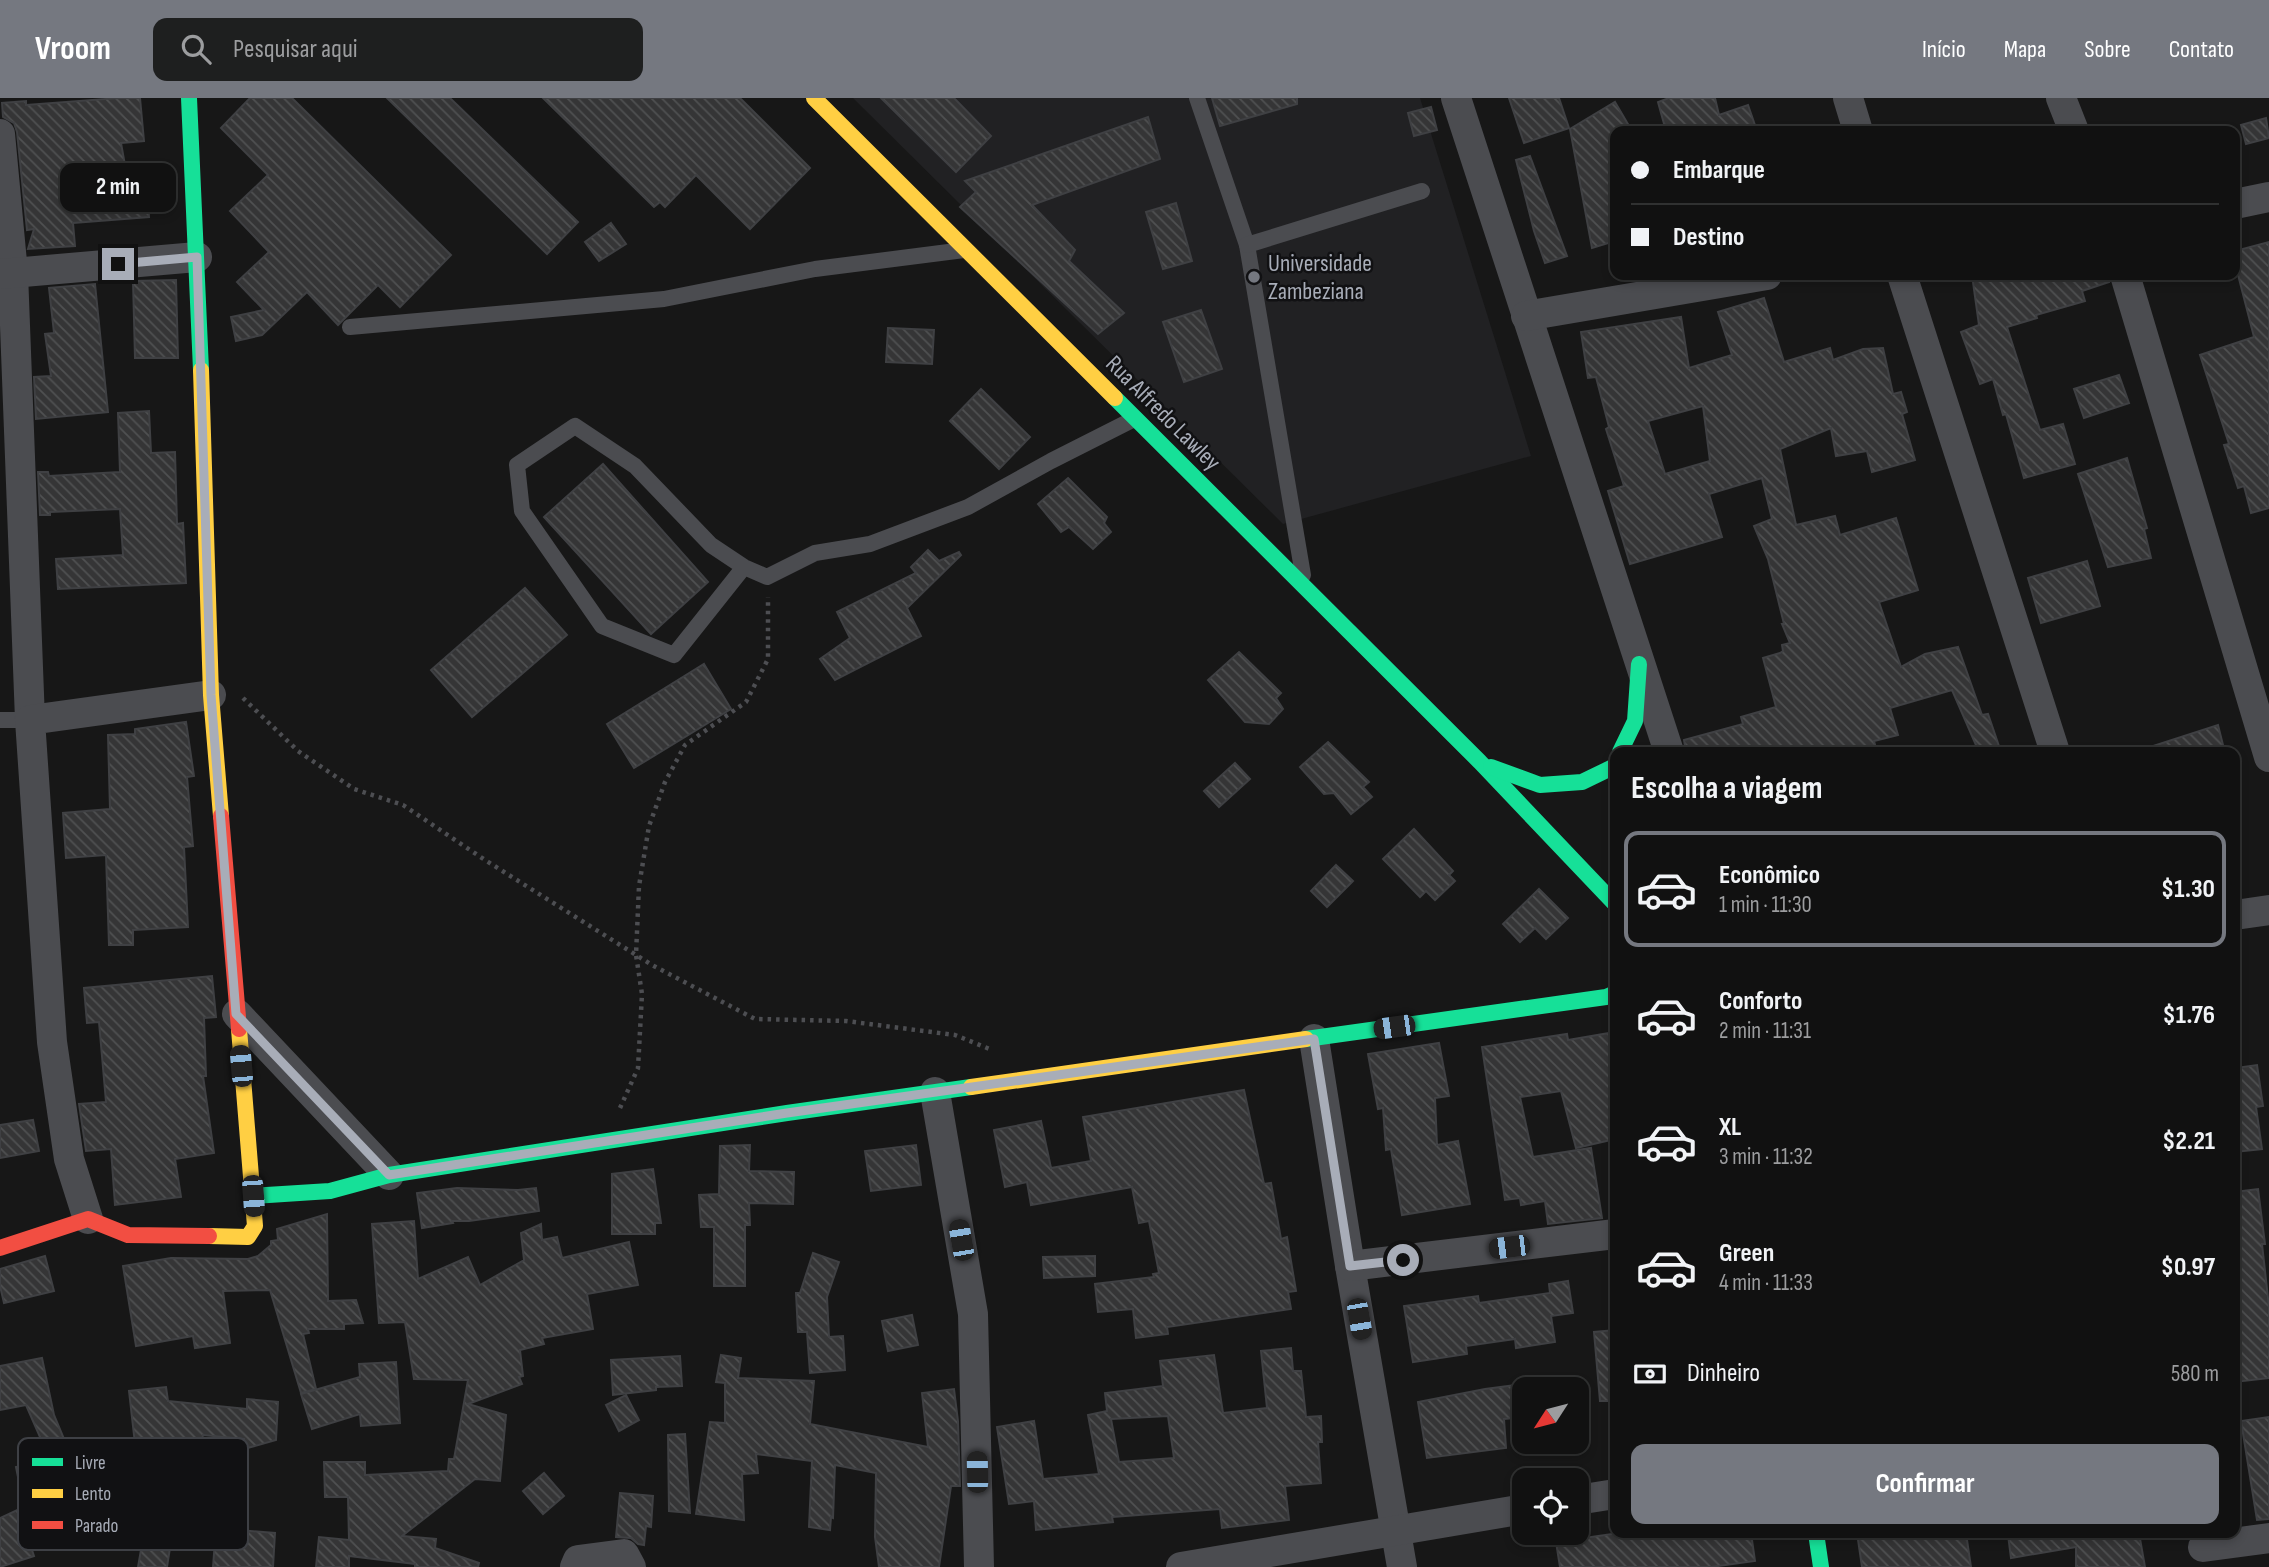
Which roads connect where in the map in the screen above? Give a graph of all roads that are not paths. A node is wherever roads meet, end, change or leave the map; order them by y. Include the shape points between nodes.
1 (189, 98) edge
2 (814, 98) edge
3 (1197, 98) edge
4 (1456, 98) edge
5 (1848, 98) edge
6 (2061, 98) edge
7 (1856, 126) edge
8 (2072, 126) edge
9 (0, 134) edge
10 (1422, 191) dead end
11 (2269, 197) edge
12 (2240, 203) edge
13 (1247, 245) junction
14 (966, 250) junction
15 (197, 257) junction
16 (7, 273) edge
17 (1738, 280) edge
18 (1904, 280) edge
19 (2126, 280) edge
20 (1526, 316) junction
21 (351, 327) dead end
22 (1136, 418) junction
23 (744, 566) junction
24 (1305, 588) junction
25 (1639, 664) junction
26 (211, 695) junction
27 (0, 720) edge
28 (30, 720) junction
29 (1623, 747) edge
30 (1667, 747) edge
31 (2053, 747) edge
32 (2269, 757) edge
33 (1480, 762) junction
34 (1610, 765) edge
35 (1576, 840) dead end
36 (1587, 872) junction
37 (1610, 898) edge
38 (2269, 910) edge
39 (2240, 914) edge
40 (1610, 995) edge
41 (236, 1014) junction
42 (1314, 1039) junction
43 (935, 1092) junction
44 (389, 1175) junction
45 (253, 1196) junction
46 (88, 1219) junction
47 (1610, 1235) edge
48 (0, 1248) edge
49 (1350, 1266) junction
50 (1610, 1495) edge
51 (1589, 1498) edge
52 (1512, 1511) edge
53 (1396, 1530) junction
54 (1817, 1538) edge
55 (2269, 1538) edge
56 (2203, 1549) edge
57 (575, 1567) edge
58 (631, 1567) edge
59 (979, 1567) edge
60 (1181, 1567) edge
61 (1402, 1567) edge
62 (1821, 1567) edge

1 - 15 street
2 - 14 street, Rua Alfredo Lawley
3 - 13 lane
4 - 20 street
5 - 7 street
6 - 8 street
9 - 16 street
10 - 13 lane
11 - 12 street
13 - 24 lane
14 - 21 lane via 815,269 664,299
14 - 22 street, Rua Alfredo Lawley
15 - 16 street
15 - 26 street
16 - 28 street
17 - 20 street
18 - 31 street
19 - 32 street
20 - 25 street
22 - 23 lane via 968,507 870,544 815,553 767,576
22 - 24 street, Rua Alfredo Lawley
23 - 23 lane via 711,545 635,466 575,426 517,465 522,511 602,625 674,655
24 - 33 street, Rua Alfredo Lawley
25 - 29 street via 1638,711
25 - 30 street
26 - 28 street
26 - 41 street
27 - 28 lane
28 - 46 street via 52,1042 69,1159
33 - 34 street, Rua Alfredo Lawley via 1540,785 1580,789
33 - 36 street, Rua Alfredo Lawley
35 - 36 street
36 - 37 street, Rua Alfredo Lawley
38 - 39 street
40 - 42 street
41 - 44 street
41 - 45 street
42 - 43 street
42 - 49 street
43 - 44 street
43 - 59 street via 973,1314
44 - 45 street via 330,1191
45 - 46 street via 255,1226 248,1237 128,1235
46 - 48 street
47 - 49 street
49 - 53 street
50 - 51 street
52 - 53 street
53 - 60 street
53 - 61 street
54 - 62 street
55 - 56 street
57 - 58 street via 578,1560 624,1554

